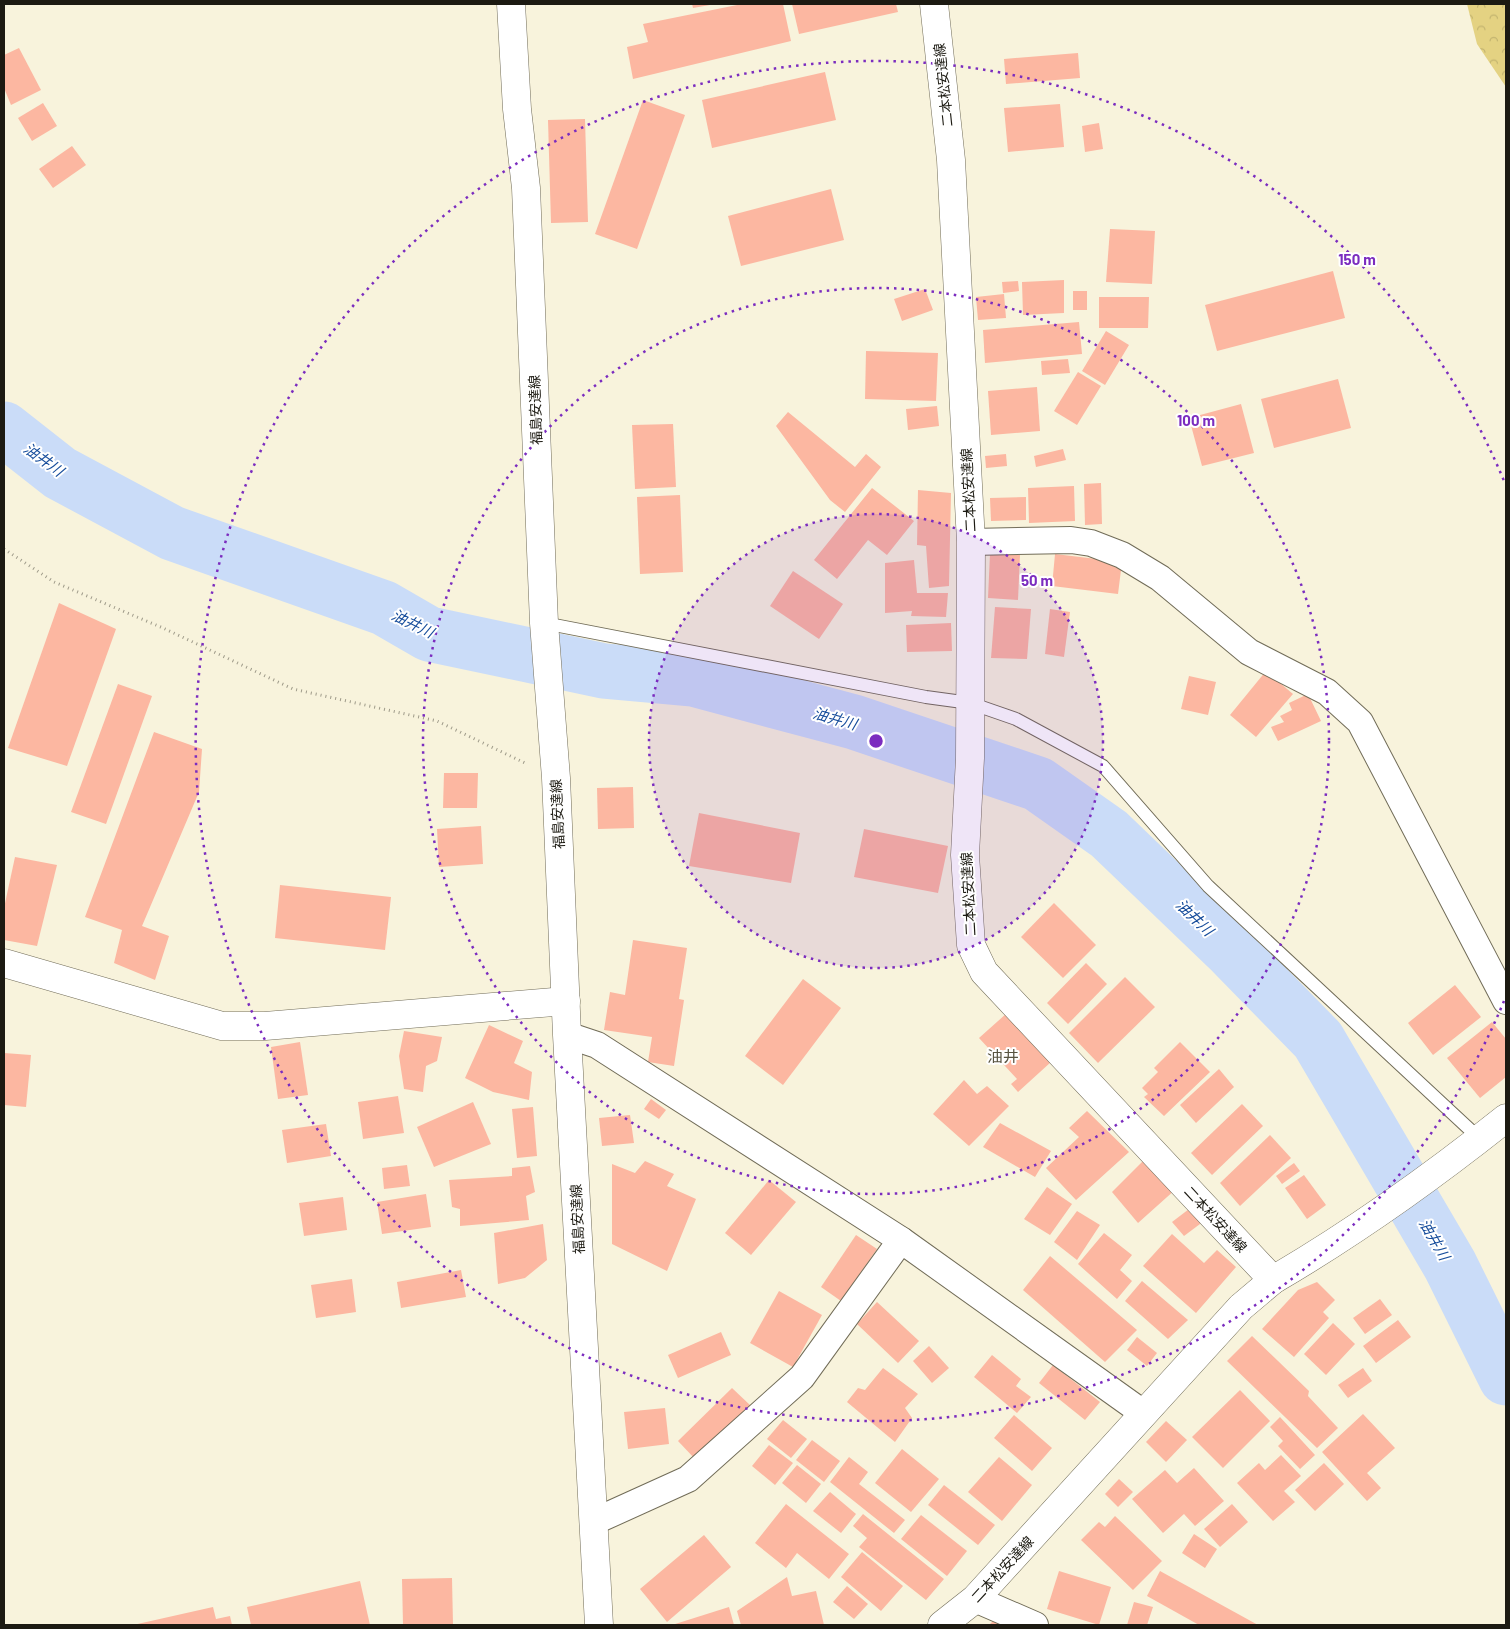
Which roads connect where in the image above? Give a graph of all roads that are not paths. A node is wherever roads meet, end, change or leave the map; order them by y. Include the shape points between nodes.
1 (511, 4) edge
2 (934, 4) edge
3 (971, 542) junction
4 (544, 623) junction
5 (970, 703) junction
6 (4, 963) edge
7 (566, 1001) junction
8 (1506, 1001) edge
9 (567, 1035) junction
10 (1506, 1118) edge
11 (1470, 1147) junction
12 (901, 1240) junction
13 (1273, 1280) junction
14 (1143, 1413) junction
15 (593, 1522) junction
16 (975, 1599) junction
17 (599, 1625) edge
18 (942, 1625) edge
19 (1035, 1625) edge

1 - 4 main road, 福島安達線 via 517,109 526,188
2 - 3 main road, 二本松安達線 via 951,160
3 - 5 main road, 二本松安達線
3 - 8 street via 1071,540 1091,543 1122,555 1160,578 1249,652 1327,692 1360,722
4 - 5 lane
4 - 7 main road, 福島安達線
5 - 11 lane via 1016,719 1103,766 1208,886
5 - 13 main road, 二本松安達線 via 965,855 971,946 984,972
6 - 7 main road via 222,1026 265,1026
7 - 9 main road, 福島安達線
9 - 12 street via 597,1046
9 - 15 main road, 福島安達線
10 - 11 main road
11 - 13 main road via 1337,1243
12 - 14 street
12 - 15 street via 802,1377 688,1479
13 - 14 main road, 二本松安達線 via 1241,1307
14 - 16 main road, 二本松安達線
15 - 17 main road, 福島安達線
16 - 18 main road, 二本松安達線
16 - 19 street

